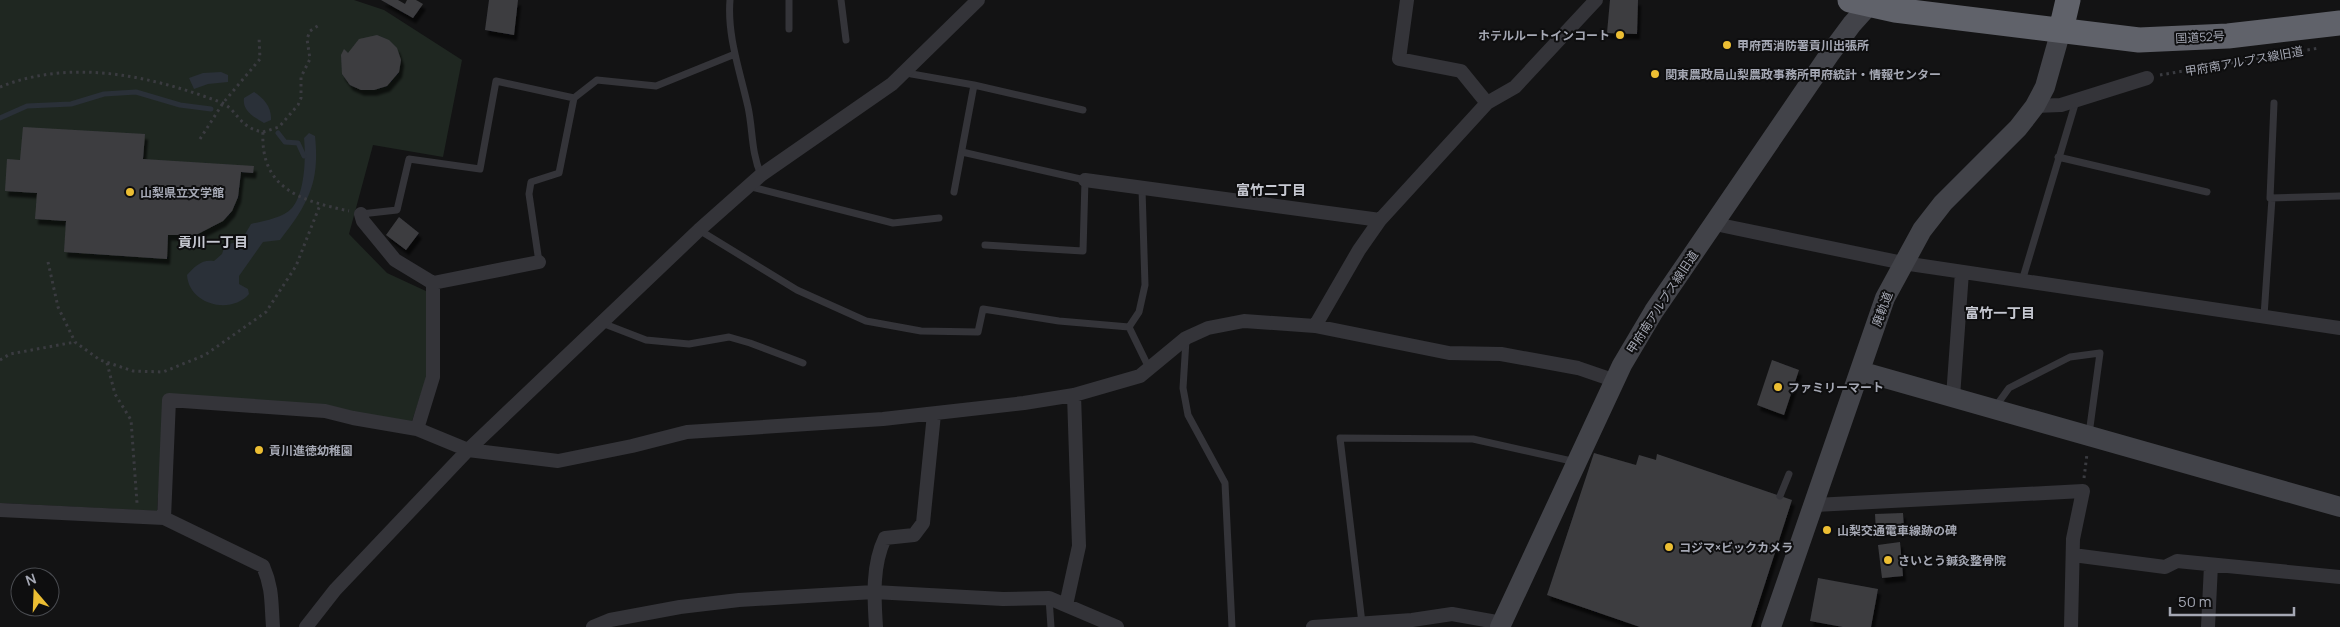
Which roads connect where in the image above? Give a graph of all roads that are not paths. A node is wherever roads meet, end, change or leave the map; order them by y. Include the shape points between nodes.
1 (730, 0) edge
2 (789, 0) edge
3 (840, 0) edge
4 (978, 0) edge
5 (1407, 0) edge
6 (1596, 0) edge
7 (2068, 0) edge
8 (1864, 1) edge
9 (2340, 23) edge
10 (789, 29) dead end
11 (2061, 30) junction
12 (846, 40) dead end
13 (735, 54) junction
14 (906, 73) junction
15 (2147, 78) road end
16 (974, 85) junction
17 (574, 98) junction
18 (2076, 100) junction
19 (1487, 103) junction
20 (2274, 104) dead end
21 (2035, 106) junction
22 (1083, 110) dead end
23 (962, 152) junction
24 (2058, 157) junction
25 (761, 175) junction
26 (1085, 180) junction
27 (747, 186) junction
28 (1142, 189) junction
29 (954, 192) dead end
30 (2206, 192) dead end
31 (2340, 196) edge
32 (2272, 198) junction
33 (361, 214) joint
34 (939, 218) dead end
35 (1380, 220) junction
36 (1714, 224) junction
37 (700, 230) junction
38 (985, 245) dead end
39 (539, 262) joint
40 (1903, 263) junction
41 (1962, 272) junction
42 (2022, 281) junction
43 (434, 283) junction
44 (2264, 316) junction
45 (602, 322) junction
46 (1315, 326) junction
47 (1129, 327) junction
48 (2340, 328) edge
49 (1186, 338) junction
50 (803, 363) dead end
51 (1149, 368) junction
52 (1860, 371) junction
53 (1613, 380) junction
54 (1074, 395) junction
55 (1953, 397) junction
56 (1994, 409) junction
57 (934, 414) junction
58 (417, 429) junction
59 (2089, 434) junction
60 (468, 450) junction
61 (1576, 462) junction
62 (1789, 474) dead end
63 (1780, 496) dead end
64 (1815, 505) junction
65 (2340, 507) edge
66 (0, 510) edge
67 (164, 518) junction
68 (2073, 555) junction
69 (2211, 565) junction
70 (2340, 577) edge
71 (874, 592) junction
72 (1049, 598) junction
73 (1066, 605) junction
74 (1362, 623) junction
75 (1501, 625) edge
76 (273, 627) edge
77 (306, 627) edge
78 (593, 627) edge
79 (876, 627) edge
80 (1050, 627) edge
81 (1117, 627) edge
82 (1232, 627) edge
83 (1313, 627) edge
84 (1771, 627) edge
85 (2071, 627) edge
86 (2208, 627) edge

1 - 13 lane via 728,16
2 - 10 lane
3 - 12 lane
4 - 14 street
5 - 19 street via 1400,59 1462,71
6 - 19 street via 1515,87
7 - 11 highway
8 - 11 highway, 国道52号 via 1918,12
8 - 36 street, 甲府南アルプス線旧道 via 1852,24
9 - 11 highway, 国道52号 via 2228,36 2139,40
11 - 21 street, 廃軌道 via 2045,87
13 - 17 lane via 656,86 596,80
13 - 25 lane via 749,109 754,159
14 - 16 lane
14 - 25 street
15 - 18 street
16 - 22 lane
16 - 23 lane
17 - 33 lane via 496,81 480,169 409,159 398,210
17 - 39 lane via 559,173 531,182 529,194
18 - 21 street via 2061,105
18 - 24 lane
19 - 35 street
20 - 32 lane
21 - 40 street, 廃軌道 via 2018,128 1943,203
23 - 26 lane
23 - 29 lane
24 - 30 lane
24 - 42 lane
25 - 27 street
26 - 28 street
26 - 38 lane via 1083,251
27 - 34 lane via 893,223
27 - 37 street
28 - 35 street
28 - 47 lane via 1145,285 1139,312
31 - 32 lane
32 - 44 lane
33 - 43 street via 363,221 395,260
35 - 46 street
36 - 40 street
36 - 53 street, 甲府南アルプス線旧道 via 1654,311
37 - 45 street
37 - 47 lane via 797,290 866,321 921,331 978,332 983,308 1059,321
39 - 43 street
40 - 41 street
40 - 52 street, 廃軌道 via 1885,298
41 - 42 street
41 - 55 street
42 - 44 street
43 - 58 street via 433,377
44 - 48 street
45 - 50 lane via 646,340 689,344 729,337
45 - 60 street
46 - 49 street via 1244,321 1208,328
46 - 53 street via 1449,353 1501,354 1578,368
47 - 51 lane
49 - 51 street
49 - 82 lane via 1183,388 1188,415 1225,482
51 - 54 street via 1140,376
52 - 55 street
52 - 64 street, 廃軌道
53 - 61 street, 甲府南アルプス線旧道
54 - 57 street
54 - 73 street via 1079,546
55 - 56 street
56 - 59 street
56 - 59 lane via 2009,388 2070,357 2100,353
57 - 60 street via 687,432 558,461
57 - 71 street via 923,523 914,535 885,538 878,552
58 - 60 street
58 - 67 street via 326,411 169,400
59 - 65 street
60 - 77 street via 335,590
61 - 74 lane via 1473,439 1340,438
61 - 75 street, 甲府南アルプス線旧道
62 - 63 lane
64 - 68 street via 2083,491
64 - 84 street, 廃軌道
66 - 67 street
67 - 76 street via 263,566 270,582
68 - 69 street via 2165,567 2176,561
68 - 85 street
69 - 70 street
69 - 86 street
71 - 72 street via 1003,599
71 - 78 street via 680,607 610,620
71 - 79 street
72 - 73 street
72 - 80 lane
73 - 81 street
74 - 75 street via 1452,614
74 - 83 street

